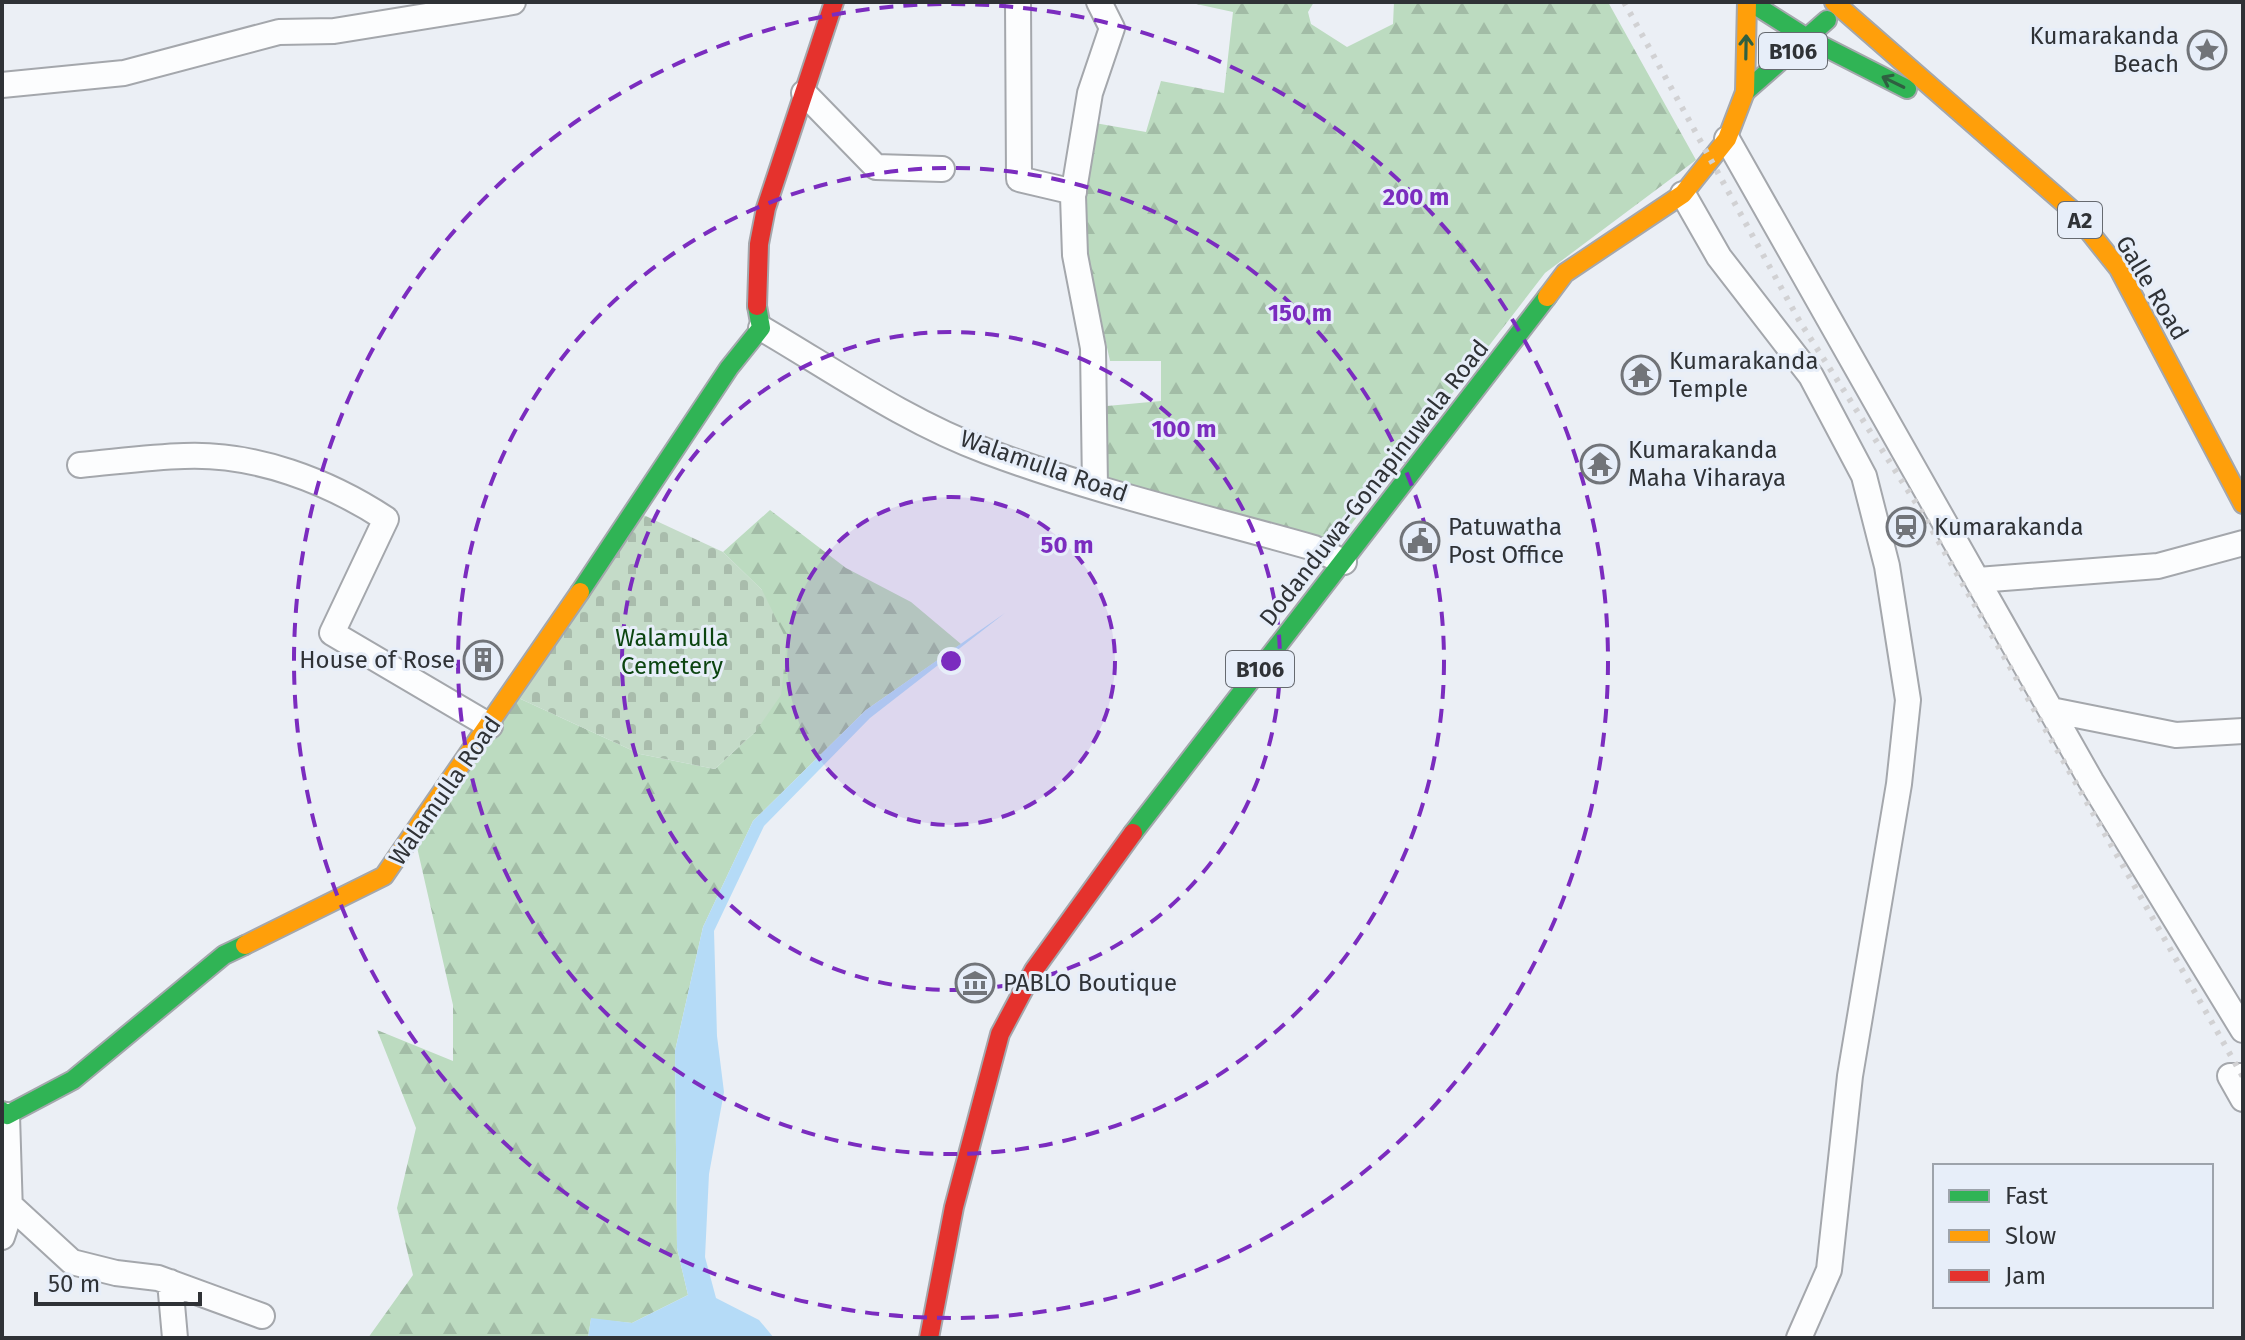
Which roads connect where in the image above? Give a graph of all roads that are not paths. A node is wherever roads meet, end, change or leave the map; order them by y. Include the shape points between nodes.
1 (513, 2) edge
2 (834, 2) edge
3 (1018, 2) edge
4 (1099, 2) edge
5 (1749, 2) edge
6 (1836, 5) edge
7 (1807, 38) junction
8 (2, 85) edge
9 (1745, 92) junction
10 (804, 93) junction
11 (1964, 114) junction
12 (1727, 139) junction
13 (942, 169) dead end
14 (1074, 192) junction
15 (1683, 194) junction
16 (761, 328) junction
17 (80, 465) dead end
18 (1095, 487) junction
19 (2243, 504) edge
20 (2243, 543) edge
21 (1344, 562) junction
22 (1978, 580) junction
23 (2051, 710) junction
24 (490, 726) junction
25 (2243, 731) edge
26 (2243, 1030) edge
27 (2243, 1076) edge
28 (2243, 1099) edge
29 (5, 1113) edge
30 (11, 1206) junction
31 (2, 1237) edge
32 (170, 1282) junction
33 (262, 1316) dead end
34 (175, 1338) edge
35 (929, 1338) edge
36 (1799, 1338) edge

1 - 8 street via 334,31 279,32 124,73
2 - 10 main road
3 - 14 street via 1019,179
4 - 14 street via 1112,28 1090,93
5 - 7 main road
9 -> 5 main road, Dodanduwa-Gonapinuwala Road / B106
6 - 7 main road, Dodanduwa-Gonapinuwala Road / B106
6 - 11 main road, Galle Road / A2
7 - 9 main road, Dodanduwa-Gonapinuwala Road / B106
11 -> 7 main road
9 - 12 main road, Dodanduwa-Gonapinuwala Road / B106
10 - 13 street via 876,167
10 - 16 main road via 779,155 757,238 756,315
11 - 19 main road, Galle Road / A2 via 2072,210 2119,269
12 - 15 main road, Dodanduwa-Gonapinuwala Road / B106
12 - 22 street
14 - 18 street via 1075,255 1093,348
15 - 21 main road, Dodanduwa-Gonapinuwala Road / B106 via 1565,273
15 - 36 street via 1719,257 1811,376 1864,476 1887,566 1908,700 1850,1076 1829,1270
16 - 18 street, Walamulla Road via 909,414 983,450
16 - 24 main road, Walamulla Road
17 - 24 street via 187,455 267,465 351,496 386,519 332,633
18 - 21 street, Walamulla Road via 1314,548
20 - 22 street via 2158,566
21 - 35 main road, Dodanduwa-Gonapinuwala Road / B106 via 1170,781 1034,970 1006,1022 954,1207
22 - 23 street
23 - 25 street via 2176,735
23 - 26 street
24 - 29 main road, Walamulla Road via 384,876 224,955 73,1080
27 - 28 street via 2230,1076
29 - 30 street
30 - 31 street
30 - 32 street via 72,1262
32 - 33 street
32 - 34 street

